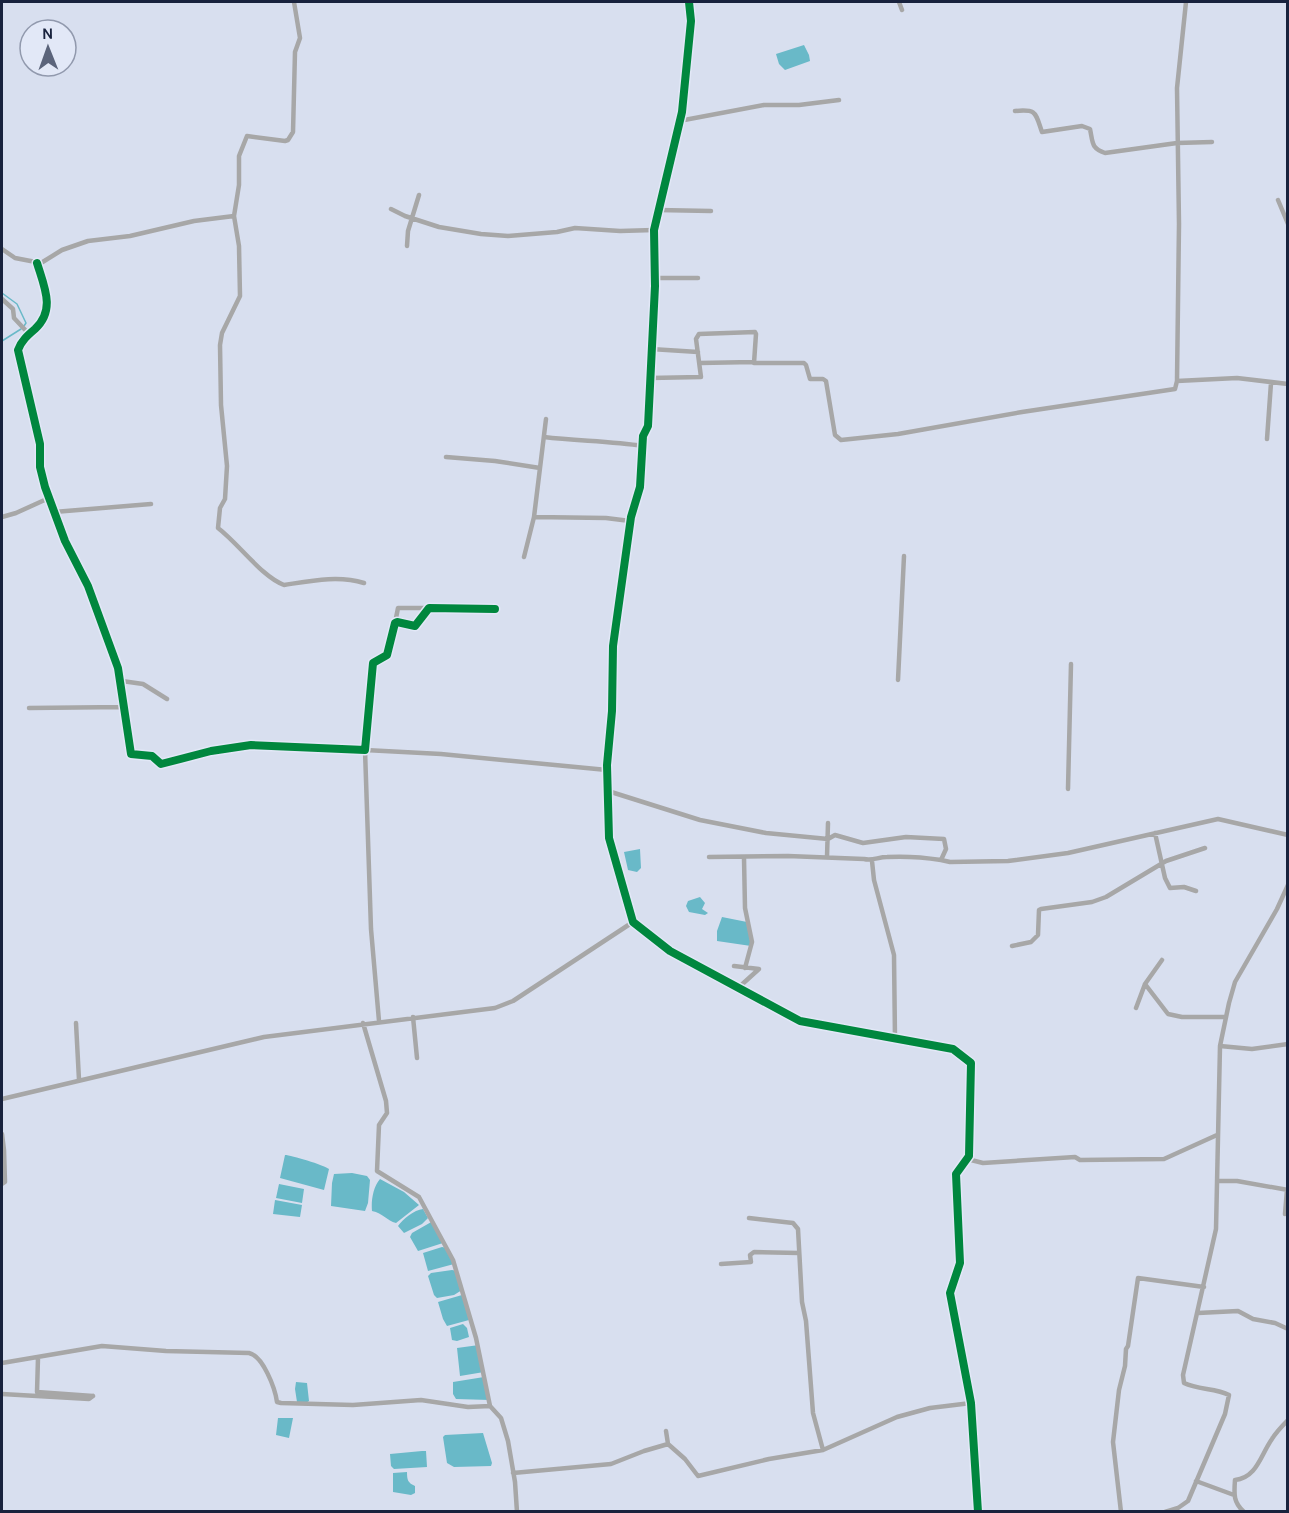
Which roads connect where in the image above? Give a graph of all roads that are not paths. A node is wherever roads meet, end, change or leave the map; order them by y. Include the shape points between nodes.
1 (294, 2) edge
2 (688, 2) edge
3 (899, 2) edge
4 (1186, 2) edge
5 (902, 10) dead end
6 (839, 100) dead end
7 (1015, 111) dead end
8 (679, 121) junction
9 (1212, 142) dead end
10 (1177, 143) junction
11 (419, 195) dead end
12 (1278, 200) dead end
13 (391, 209) dead end
14 (658, 210) junction
15 (711, 211) dead end
16 (234, 216) junction
17 (412, 219) junction
18 (1287, 224) edge
19 (654, 230) junction
20 (407, 246) dead end
21 (2, 249) edge
22 (37, 263) junction
23 (654, 278) junction
24 (698, 278) dead end
25 (2, 299) edge
26 (29, 334) junction
27 (651, 350) junction
28 (698, 352) junction
29 (753, 362) junction
30 (700, 363) junction
31 (650, 378) junction
32 (1177, 381) junction
33 (1271, 383) junction
34 (1287, 384) edge
35 (546, 419) dead end
36 (544, 437) junction
37 (1267, 439) dead end
38 (643, 446) junction
39 (446, 456) dead end
40 (540, 468) junction
41 (49, 498) junction
42 (151, 504) dead end
43 (54, 512) junction
44 (2, 516) edge
45 (534, 517) junction
46 (630, 521) junction
47 (904, 556) dead end
48 (524, 557) dead end
49 (364, 583) dead end
50 (429, 608) junction
51 (495, 609) dead end
52 (395, 624) junction
53 (1071, 664) dead end
54 (898, 680) dead end
55 (122, 681) junction
56 (167, 699) dead end
57 (124, 707) junction
58 (28, 708) dead end
59 (365, 750) junction
60 (608, 770) junction
61 (1068, 789) dead end
62 (608, 791) junction
63 (828, 823) dead end
64 (1155, 833) junction
65 (1287, 835) edge
66 (828, 838) junction
67 (1205, 848) dead end
68 (827, 857) junction
69 (709, 858) dead end
70 (744, 858) junction
71 (941, 860) junction
72 (872, 861) junction
73 (1162, 864) junction
74 (1287, 885) edge
75 (1196, 891) dead end
76 (633, 922) junction
77 (1012, 946) dead end
78 (1162, 960) dead end
79 (734, 966) dead end
80 (745, 968) junction
81 (1145, 984) junction
82 (738, 988) junction
83 (1136, 1008) dead end
84 (413, 1017) junction
85 (1226, 1017) junction
86 (379, 1021) junction
87 (76, 1023) dead end
88 (363, 1023) junction
89 (895, 1039) junction
90 (1287, 1044) edge
91 (1220, 1046) junction
92 (417, 1058) dead end
93 (79, 1080) junction
94 (2, 1099) edge
95 (2, 1134) edge
96 (1217, 1135) junction
97 (967, 1159) junction
98 (1218, 1180) junction
99 (2, 1184) edge
100 (1287, 1190) edge
101 (1286, 1214) dead end
102 (749, 1218) dead end
103 (799, 1253) junction
104 (721, 1264) dead end
105 (1204, 1287) junction
106 (1198, 1313) junction
107 (1287, 1329) edge
108 (38, 1358) junction
109 (2, 1363) edge
110 (2, 1394) edge
111 (971, 1403) junction
112 (490, 1406) junction
113 (1287, 1420) edge
114 (666, 1431) dead end
115 (668, 1444) junction
116 (823, 1450) junction
117 (513, 1473) junction
118 (1196, 1481) junction
119 (1234, 1495) junction
120 (517, 1512) edge
121 (978, 1512) edge
122 (1120, 1512) edge
123 (1165, 1512) edge
124 (1244, 1512) edge

1 - 16 street via 300,41 295,52 293,132 285,141 247,136 239,156
2 - 8 street via 691,21
3 - 5 street
4 - 10 street via 1177,88
6 - 8 street via 764,105
7 - 10 street via 1035,113 1044,132 1082,126 1090,129 1094,146 1105,153
8 - 14 street
9 - 10 street
10 - 32 street
11 - 17 street
12 - 18 street
13 - 17 street
14 - 15 street
14 - 19 street
16 - 22 street via 95,240
16 - 49 street via 240,296 220,345 227,466 218,528 277,583 344,579
17 - 19 street via 439,227 508,236 575,228
17 - 20 street
19 - 23 street
21 - 22 street via 15,258
22 - 26 street via 48,308 44,320
23 - 24 street
23 - 27 street
25 - 26 street
26 - 41 street via 18,350
27 - 28 street
27 - 31 street
28 - 29 street via 699,333 755,332
28 - 30 street
29 - 30 street
29 - 32 street via 804,363 810,379 825,379 835,435 841,440 1175,389
30 - 31 street via 701,376
31 - 38 street
32 - 33 street via 1237,378
33 - 34 street
33 - 37 street
35 - 36 street
36 - 38 street
36 - 40 street
38 - 46 street via 639,487
39 - 40 street
40 - 45 street
41 - 43 street
41 - 44 street
42 - 43 street
43 - 55 street via 88,586
45 - 46 street
45 - 48 street
46 - 60 street via 613,646
47 - 54 street
50 - 51 street
50 - 52 street via 415,626
50 - 52 street via 398,608
52 - 59 street via 387,656 373,663
53 - 61 street
55 - 56 street via 143,684
55 - 57 street
57 - 58 street
57 - 59 street via 131,754 152,756 161,764 251,745
59 - 60 street
59 - 86 street via 371,929
60 - 62 street
62 - 66 street via 700,820 766,833
62 - 76 street via 609,837
63 - 66 street
64 - 65 street via 1218,819
64 - 71 street via 1068,853 1008,861
64 - 73 street
66 - 68 street
66 - 71 street via 835,835 863,843 906,837 944,839 946,849
67 - 73 street
68 - 70 street
68 - 72 street
69 - 70 street
70 - 80 street via 752,942
71 - 72 street via 915,856
72 - 89 street via 894,955
73 - 75 street via 1170,888
73 - 77 street via 1106,897 1039,910 1038,935 1031,942
74 - 85 street via 1235,982
76 - 82 street via 670,951
76 - 84 street via 513,1001 495,1008
78 - 81 street
79 - 80 street
80 - 82 street via 759,969
81 - 83 street
81 - 85 street via 1168,1014
82 - 89 street via 800,1021
84 - 86 street
84 - 92 street
85 - 91 street
86 - 88 street
87 - 93 street
88 - 93 street via 264,1037
88 - 112 street via 386,1101 377,1171 419,1197 453,1260 476,1338
89 - 97 street via 953,1049 971,1063
90 - 91 street via 1252,1049
91 - 96 street
93 - 94 street
95 - 99 street
96 - 97 street via 1164,1159 1075,1157 983,1163
96 - 98 street
97 - 111 street via 956,1174 960,1263 950,1293
98 - 100 street
98 - 105 street via 1216,1229
100 - 101 street
102 - 103 street via 793,1223 798,1229
103 - 104 street via 754,1252 751,1262
103 - 116 street via 813,1413
105 - 106 street
105 - 122 street via 1138,1278 1113,1442
106 - 107 street via 1238,1311
106 - 118 street via 1184,1383 1229,1395 1225,1414
108 - 109 street
108 - 110 street via 37,1392 93,1396 89,1399
108 - 112 street via 102,1346 249,1353 257,1356 272,1381 277,1402 281,1403 352,1405 421,1401
111 - 116 street via 897,1417
111 - 121 street
112 - 117 street via 501,1418
113 - 119 street via 1253,1472 1235,1480
114 - 115 street
115 - 116 street via 698,1476
115 - 117 street via 611,1464
117 - 120 street
118 - 119 street
118 - 123 street via 1188,1501
119 - 124 street

